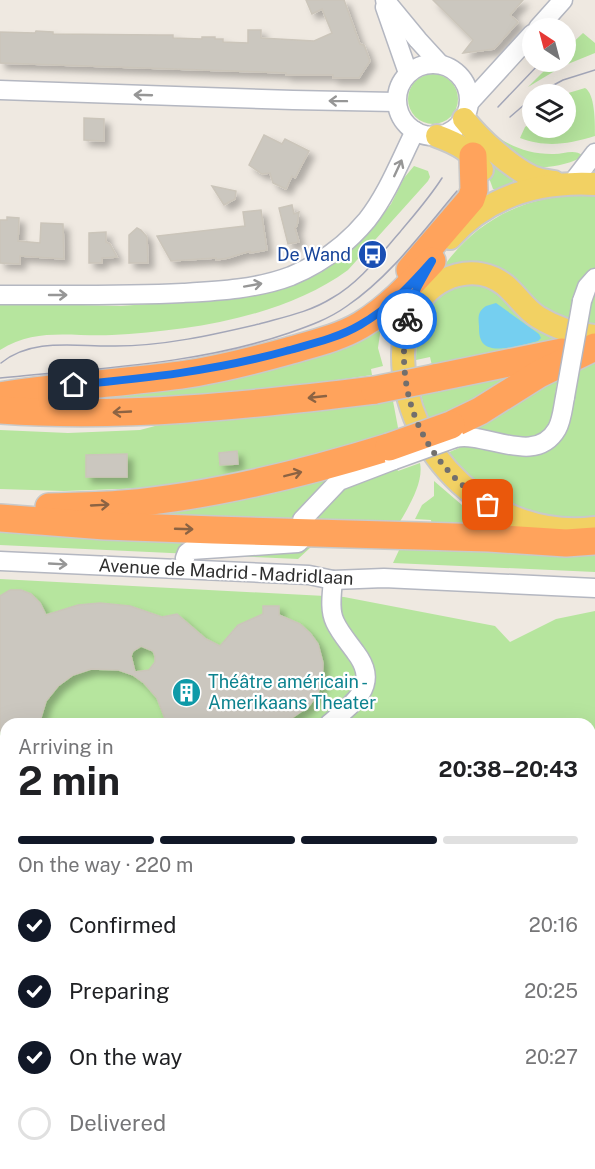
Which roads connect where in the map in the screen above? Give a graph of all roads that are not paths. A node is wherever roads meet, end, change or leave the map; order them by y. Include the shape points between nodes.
1 (384, 0) edge
2 (563, 0) edge
3 (547, 18) edge
4 (522, 46) edge
5 (440, 64) junction
6 (408, 73) junction
7 (0, 90) edge
8 (396, 102) junction
9 (467, 111) junction
10 (426, 134) junction
11 (595, 153) edge
12 (473, 156) junction
13 (566, 183) junction
14 (595, 184) edge
15 (487, 208) junction
16 (432, 261) junction
17 (595, 278) edge
18 (0, 295) edge
19 (405, 333) junction
20 (595, 336) edge
21 (595, 346) edge
22 (286, 351) junction
23 (0, 396) edge
24 (0, 410) edge
25 (453, 432) junction
26 (391, 453) junction
27 (0, 506) edge
28 (0, 518) edge
29 (550, 528) junction
30 (595, 528) edge
31 (301, 532) junction
32 (489, 538) junction
33 (595, 541) edge
34 (185, 558) dead end
35 (0, 561) edge
36 (333, 580) junction
37 (595, 588) edge
38 (335, 718) edge

1 - 5 street
1 - 6 street
2 - 3 street
4 - 9 street
5 - 6 street via 419,66
5 - 9 street via 461,77 469,93
6 - 8 street
8 -> 7 street
8 - 10 street via 403,121
9 - 10 street via 457,128 447,134
9 - 13 main road via 491,146 527,174
10 - 12 main road via 459,145
18 -> 10 street via 191,292 288,277 328,256 366,221
11 - 13 street
12 - 15 main road via 482,169
12 - 22 highway via 471,199 397,285 351,320
13 - 14 main road
13 - 15 main road via 521,192
15 - 16 main road via 456,232
16 - 19 main road via 417,288
16 - 22 highway via 395,300 358,327
17 - 25 street, bridge via 582,302 557,428 542,442 519,447
19 - 20 main road via 416,307 432,286 474,273 505,285 547,323
19 - 29 main road via 407,394 424,438 438,460 469,492 488,505
21 -> 24 highway, bridge via 375,390 259,403 57,414
21 - 25 highway via 539,374
22 - 23 highway via 196,372
25 - 26 highway, bridge
27 -> 26 highway via 106,505 181,496
26 - 31 street via 334,484 303,518
28 -> 31 highway via 105,526
29 - 30 main road
29 - 32 highway
31 - 32 highway
31 - 34 street via 298,543 191,550
32 - 33 highway
35 -> 36 street, Avenue de Madrid - Madridlaan via 309,575
36 - 37 street, Avenue de Madrid - Madridlaan via 375,578
36 - 38 street via 334,621 363,662 366,675 360,695

